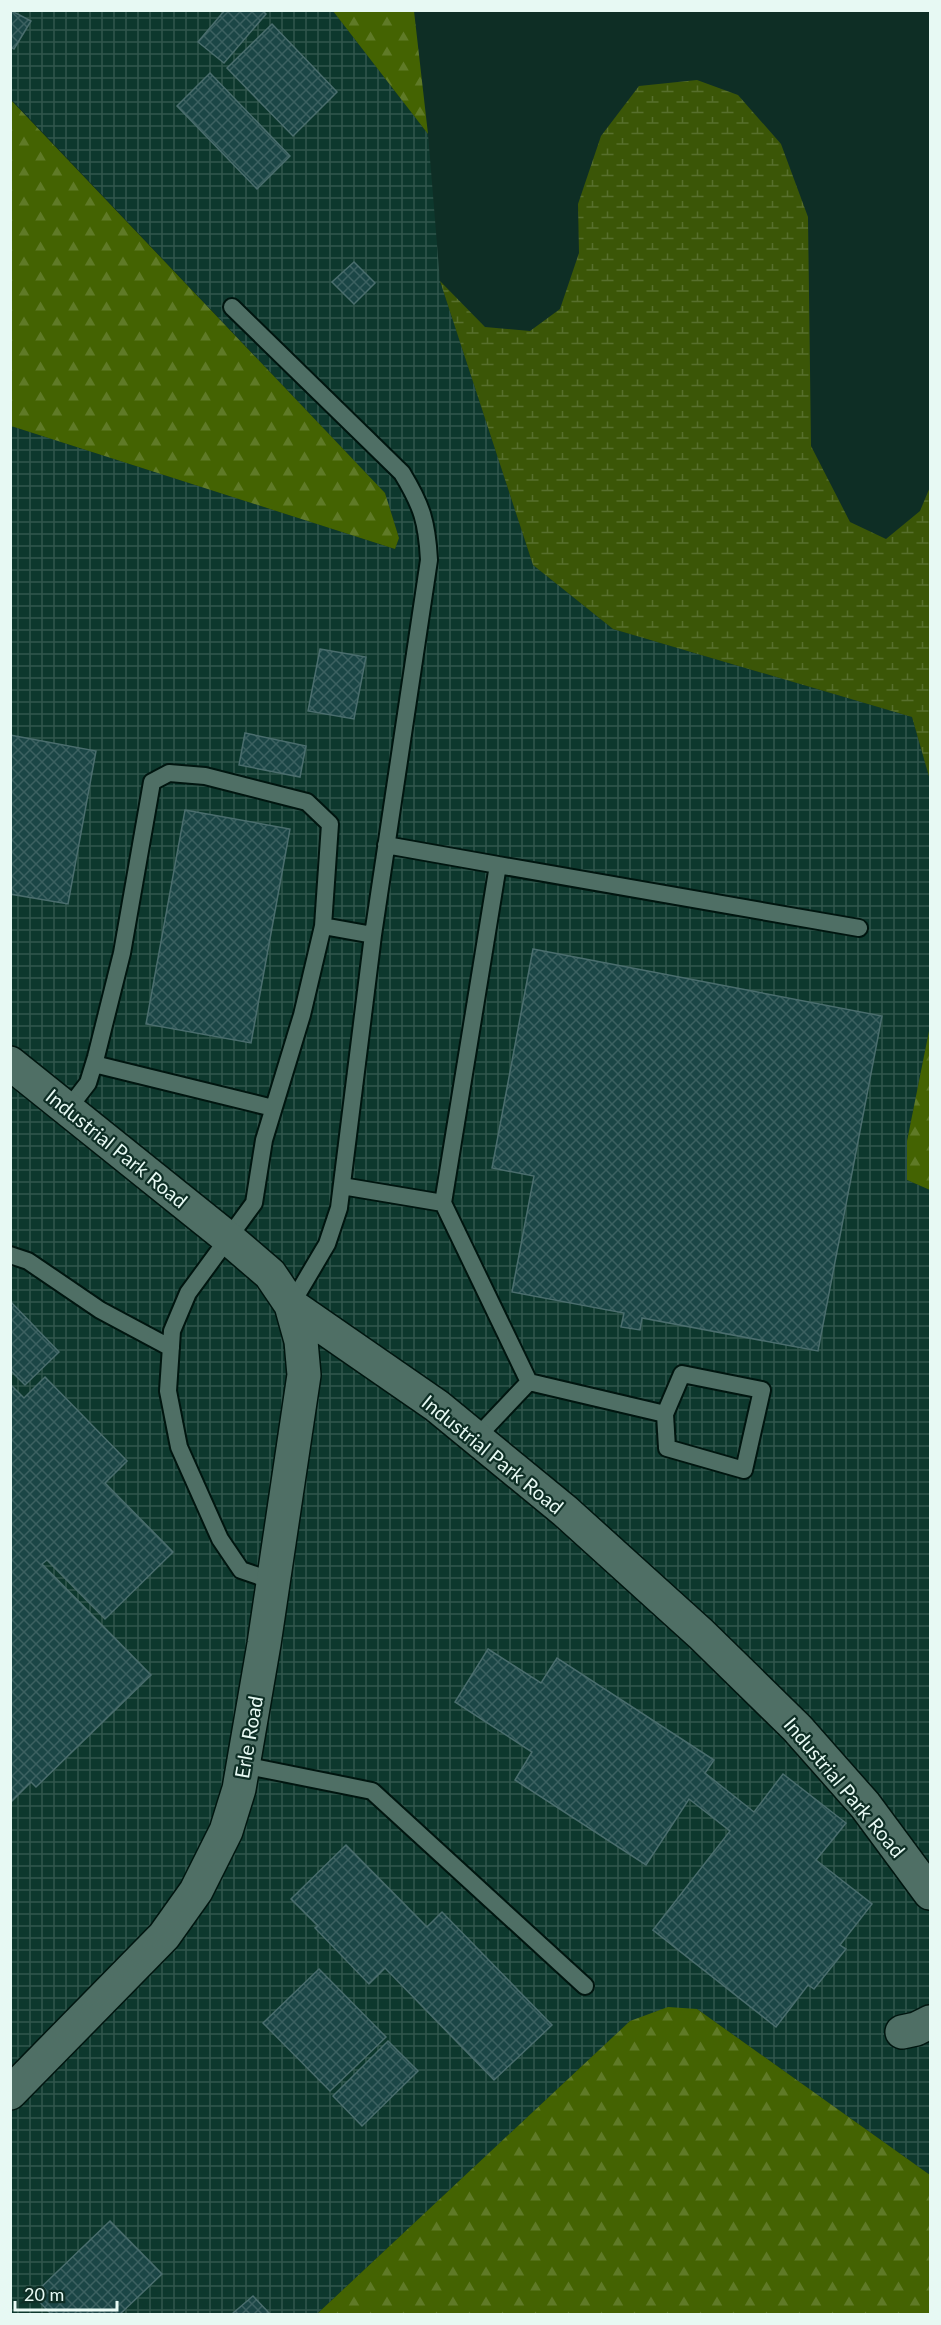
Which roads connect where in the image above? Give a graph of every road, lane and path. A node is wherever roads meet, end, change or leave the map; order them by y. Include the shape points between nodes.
1 (232, 308) dead end
2 (386, 845) junction
3 (498, 865) junction
4 (323, 927) junction
5 (859, 928) dead end
6 (373, 935) junction
7 (10, 1064) edge
8 (94, 1064) junction
9 (273, 1108) junction
10 (68, 1109) junction
11 (342, 1186) junction
12 (443, 1203) junction
13 (228, 1238) junction
14 (10, 1256) edge
15 (291, 1305) junction
16 (171, 1348) junction
17 (529, 1382) junction
18 (665, 1414) junction
19 (476, 1438) junction
20 (273, 1581) junction
21 (243, 1765) junction
22 (930, 1893) edge
23 (585, 1986) dead end
24 (10, 2093) edge

1 - 2 lane via 402,473 418,500 427,529 429,560
2 - 3 lane
2 - 6 lane
3 - 5 lane
3 - 12 lane
4 - 6 lane
4 - 8 lane via 330,824 307,802 205,776 170,772 152,782 122,953
4 - 9 lane via 302,1015
6 - 11 lane
7 - 10 street, Industrial Park Road
8 - 9 lane
8 - 10 lane via 88,1083
9 - 13 lane via 254,1203
10 - 13 street, Industrial Park Road
11 - 12 lane
11 - 15 lane via 327,1244
12 - 17 lane
13 - 15 street, Industrial Park Road via 270,1274
13 - 16 lane via 188,1293 172,1331
14 - 16 lane via 28,1261 100,1310
15 - 19 street, Industrial Park Road via 437,1406
15 - 20 street, Erle Road via 301,1341 304,1375
16 - 20 lane via 168,1391 179,1446 220,1539 241,1570
17 - 18 lane
17 - 19 lane
18 - 18 lane via 667,1448 744,1470 762,1390 682,1374
19 - 22 street, Industrial Park Road via 565,1511 701,1634 797,1728 865,1805
20 - 21 street, Erle Road
21 - 23 lane via 372,1791
21 - 24 street, Erle Road via 226,1831 196,1891 164,1936

